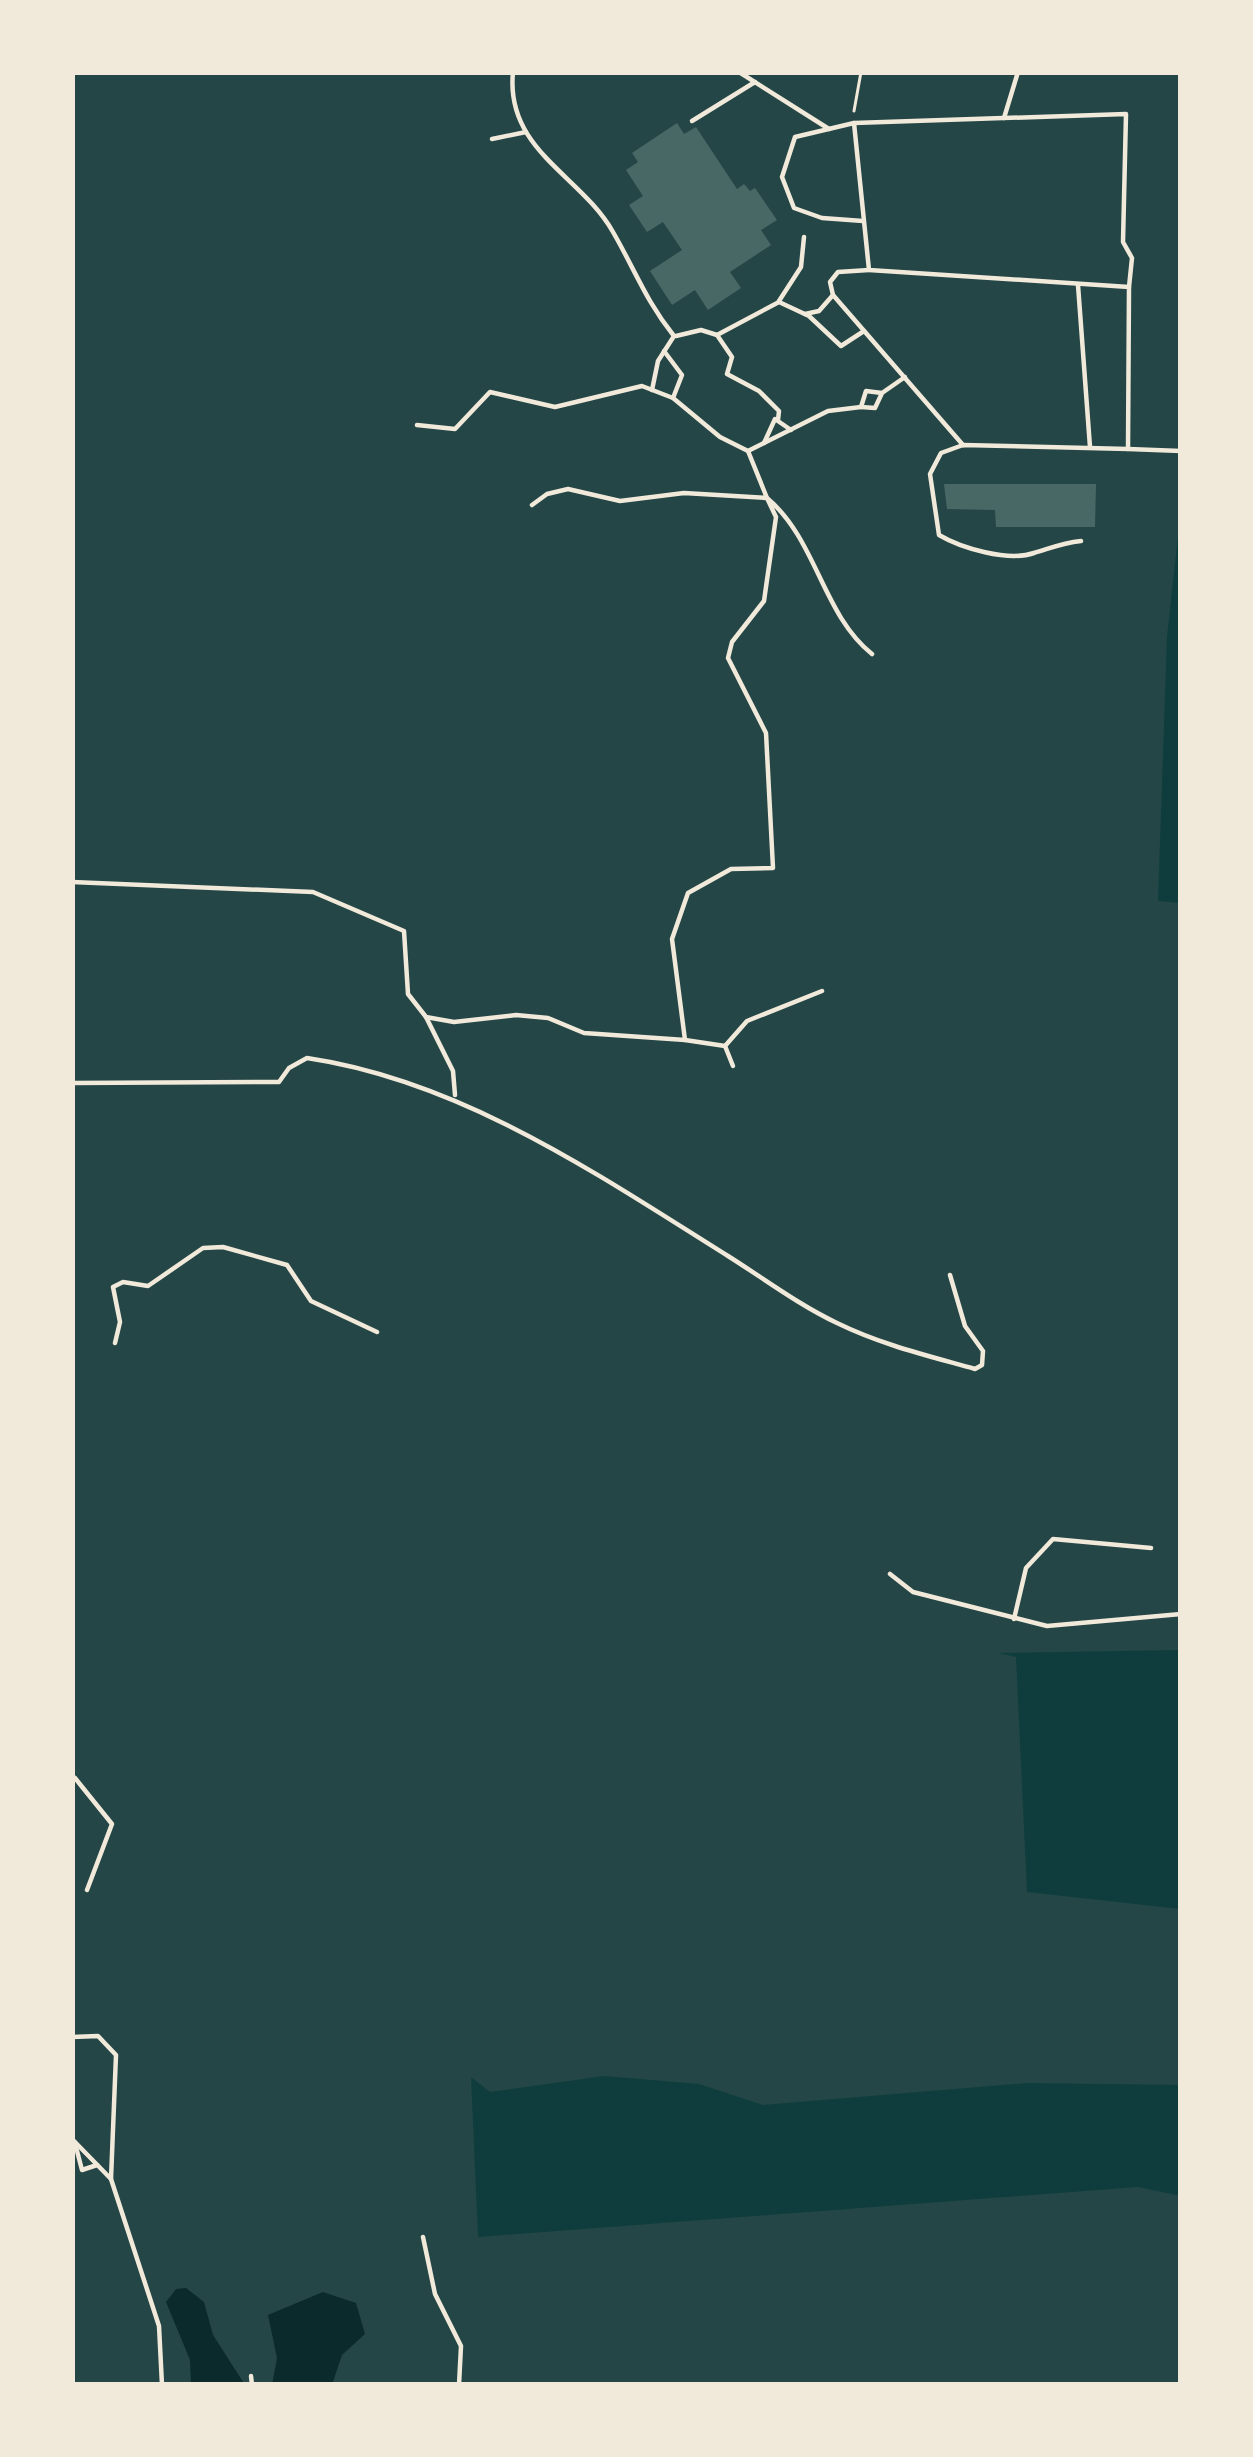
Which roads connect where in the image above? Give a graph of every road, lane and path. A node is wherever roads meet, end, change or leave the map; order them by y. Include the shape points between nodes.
1 (513, 72) edge
2 (739, 72) edge
3 (861, 72) edge
4 (1018, 72) edge
5 (755, 82) junction
6 (1004, 118) junction
7 (692, 121) dead end
8 (854, 123) junction
9 (829, 129) junction
10 (526, 132) junction
11 (492, 140) dead end
12 (864, 221) junction
13 (804, 237) dead end
14 (869, 270) junction
15 (1078, 285) junction
16 (1129, 287) junction
17 (832, 295) junction
18 (778, 302) junction
19 (806, 314) junction
20 (864, 331) junction
21 (717, 335) junction
22 (674, 336) junction
23 (664, 351) junction
24 (905, 377) junction
25 (652, 390) junction
26 (882, 393) junction
27 (674, 398) junction
28 (861, 407) junction
29 (778, 420) junction
30 (417, 425) dead end
31 (792, 431) junction
32 (764, 443) junction
33 (963, 445) junction
34 (1090, 448) junction
35 (1128, 449) junction
36 (1181, 451) edge
37 (748, 452) junction
38 (766, 498) junction
39 (532, 505) dead end
40 (1081, 541) dead end
41 (872, 655) dead end
42 (72, 882) edge
43 (822, 991) dead end
44 (426, 1017) junction
45 (685, 1040) junction
46 (725, 1046) junction
47 (733, 1066) dead end
48 (72, 1083) edge
49 (455, 1096) junction
50 (950, 1275) dead end
51 (377, 1332) dead end
52 (116, 1342) dead end
53 (1151, 1548) dead end
54 (890, 1574) dead end
55 (1181, 1614) edge
56 (1014, 1619) junction
57 (73, 1775) edge
58 (87, 1890) dead end
59 (72, 2037) edge
60 (73, 2140) edge
61 (98, 2165) junction
62 (111, 2179) junction
63 (423, 2236) dead end
64 (251, 2376) dead end
65 (162, 2385) edge
66 (252, 2385) edge
67 (459, 2385) edge

1 - 10 lane
2 - 5 lane
3 - 8 path
4 - 6 lane
5 - 7 lane
5 - 9 lane
6 - 8 lane
6 - 16 lane via 1126,114
8 - 9 lane
8 - 12 lane
9 - 12 lane via 796,137 782,177 794,208
10 - 11 lane
10 - 22 lane via 545,162 612,227 645,299
12 - 14 lane
13 - 18 lane via 801,267
14 - 15 lane
14 - 17 lane via 838,272
15 - 16 lane
15 - 34 lane
16 - 35 lane
17 - 19 lane
17 - 20 lane
18 - 19 lane
18 - 21 lane
19 - 20 lane via 841,346
20 - 24 lane
21 - 22 lane
21 - 29 lane via 732,357 727,374 759,391
22 - 23 lane
23 - 25 lane
23 - 27 lane via 682,375
24 - 26 lane
24 - 33 lane
25 - 27 lane
25 - 30 lane via 555,407 490,392 455,429
26 - 28 lane via 875,408
26 - 28 lane via 866,392
27 - 37 lane
28 - 31 lane via 828,411
29 - 31 lane
29 - 32 lane
31 - 32 lane
32 - 37 lane
33 - 34 lane
33 - 40 lane via 941,454 930,474 939,535 960,548 1032,555
34 - 35 lane
35 - 36 lane
37 - 38 lane
38 - 39 lane via 685,493 620,501 568,490
38 - 41 lane via 832,597 845,633
38 - 45 lane via 776,517 764,602 728,658 766,733 773,868 731,868 688,892 672,939
42 - 44 lane via 314,892 369,912 404,931 408,994
43 - 46 lane via 747,1021
44 - 45 lane via 516,1015 584,1033
44 - 49 lane via 453,1071
45 - 46 lane
46 - 47 lane
48 - 49 lane via 279,1082 307,1058
49 - 50 lane via 832,1321 899,1351 975,1369 983,1351 965,1326
51 - 52 lane via 311,1301 287,1265 223,1247 203,1248 148,1286 113,1287
53 - 56 lane via 1052,1540 1026,1568
54 - 56 lane via 913,1592
55 - 56 lane via 1083,1627
57 - 58 lane via 112,1823
59 - 62 lane via 98,2036 116,2055
60 - 61 lane
60 - 61 lane via 82,2170
61 - 62 lane
62 - 65 lane via 159,2326
63 - 67 lane via 435,2294 461,2346
64 - 66 lane

